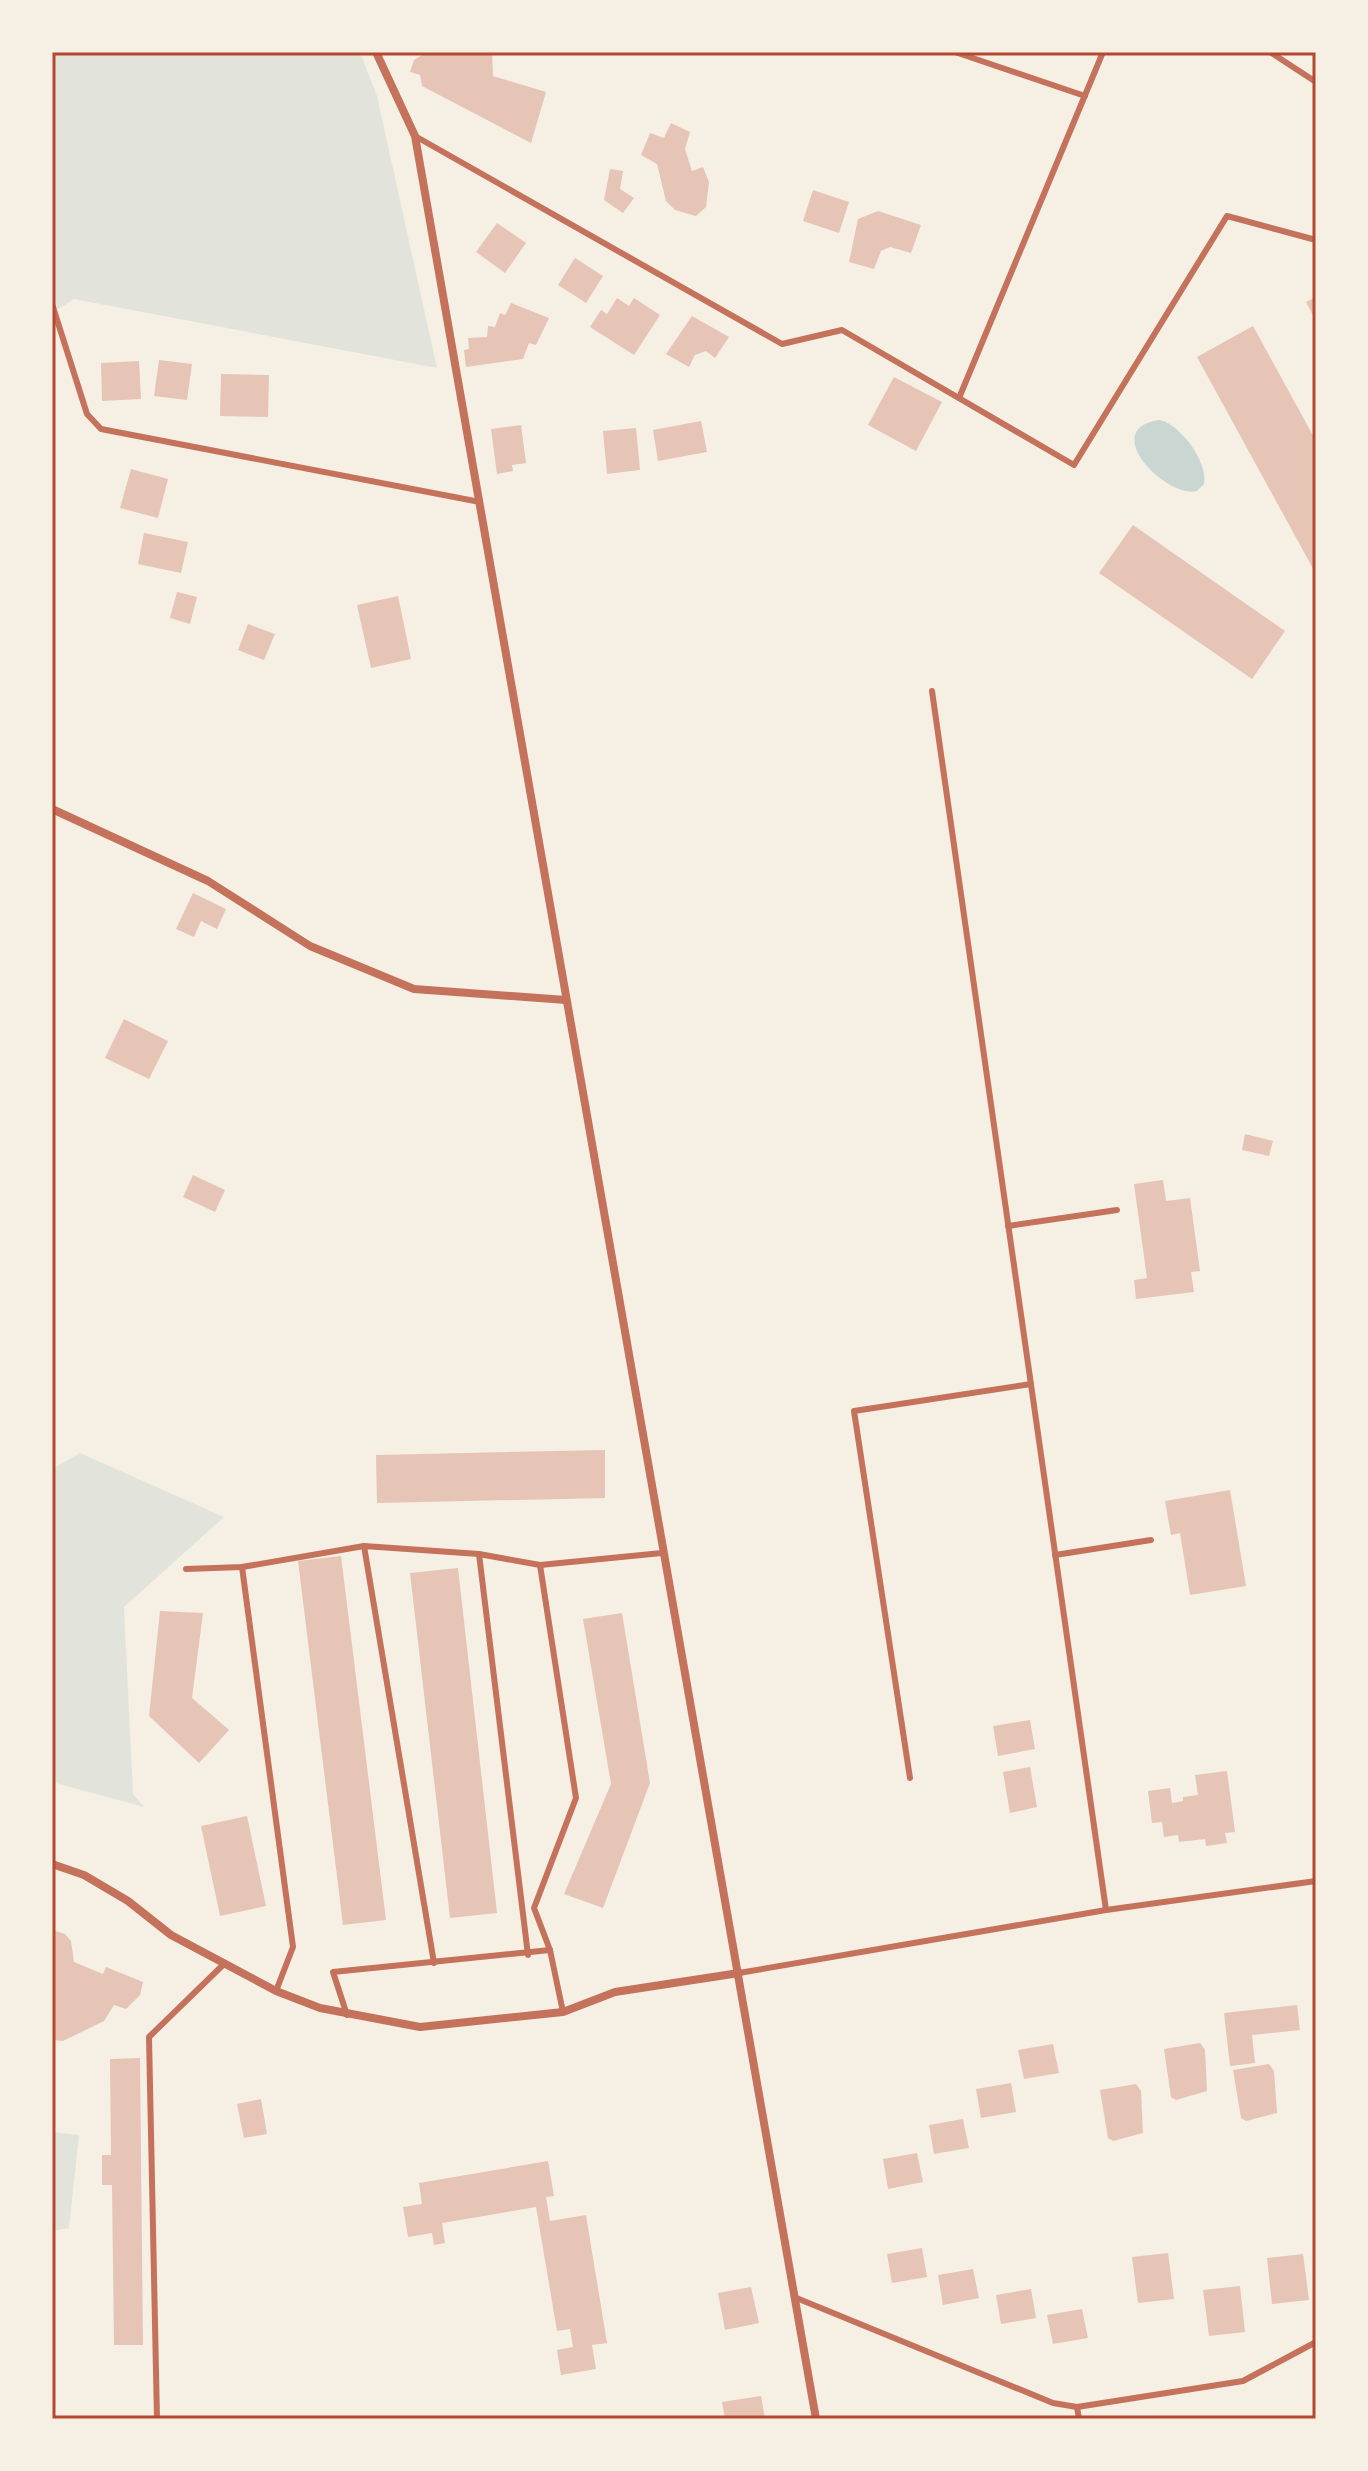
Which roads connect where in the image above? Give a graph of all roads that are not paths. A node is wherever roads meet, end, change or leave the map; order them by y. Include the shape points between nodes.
1 (376, 52) edge
2 (955, 52) edge
3 (1103, 52) edge
4 (1270, 52) edge
5 (1316, 82) edge
6 (1085, 96) junction
7 (415, 136) junction
8 (1316, 240) edge
9 (52, 304) edge
10 (959, 398) junction
11 (480, 502) junction
12 (932, 691) dead end
13 (52, 809) edge
14 (566, 1000) junction
15 (1117, 1210) dead end
16 (1008, 1226) junction
17 (1031, 1384) junction
18 (1151, 1540) dead end
19 (364, 1546) junction
20 (662, 1553) junction
21 (479, 1554) junction
22 (1055, 1555) junction
23 (540, 1565) junction
24 (242, 1567) junction
25 (186, 1569) dead end
26 (910, 1778) dead end
27 (52, 1864) edge
28 (1316, 1881) edge
29 (1106, 1910) junction
30 (550, 1950) junction
31 (528, 1955) junction
32 (225, 1963) junction
33 (434, 1963) junction
34 (739, 1973) junction
35 (276, 1991) junction
36 (563, 2012) junction
37 (347, 2015) junction
38 (794, 2297) junction
39 (1316, 2342) edge
40 (1077, 2407) junction
41 (157, 2419) edge
42 (816, 2419) edge
43 (1079, 2419) edge

1 - 7 street
2 - 6 lane
3 - 6 lane
4 - 5 lane
6 - 10 lane
7 - 10 lane via 782,344 842,330
7 - 11 street
8 - 10 lane via 1227,216 1074,465
9 - 11 lane via 87,414 101,429
11 - 14 street
12 - 16 lane
13 - 14 street via 208,881 310,946 414,989
14 - 20 street
15 - 16 lane
16 - 17 lane
17 - 22 lane
17 - 26 lane via 854,1411
18 - 22 lane
19 - 21 lane
19 - 24 lane
19 - 33 lane
20 - 23 lane
20 - 34 street
21 - 23 lane
21 - 31 lane
22 - 29 lane
23 - 30 lane via 576,1798 534,1908
24 - 25 lane
24 - 35 lane via 293,1947
27 - 32 street via 84,1875 171,1935
28 - 29 lane
29 - 34 lane
30 - 31 lane
30 - 36 lane
31 - 33 lane
32 - 35 street
32 - 41 lane via 149,2037
33 - 37 lane via 333,1972
34 - 36 street via 615,1992
34 - 38 street
35 - 37 street
36 - 37 street via 420,2027
38 - 40 lane via 1053,2403
38 - 42 street
39 - 40 lane via 1243,2381
40 - 43 lane

